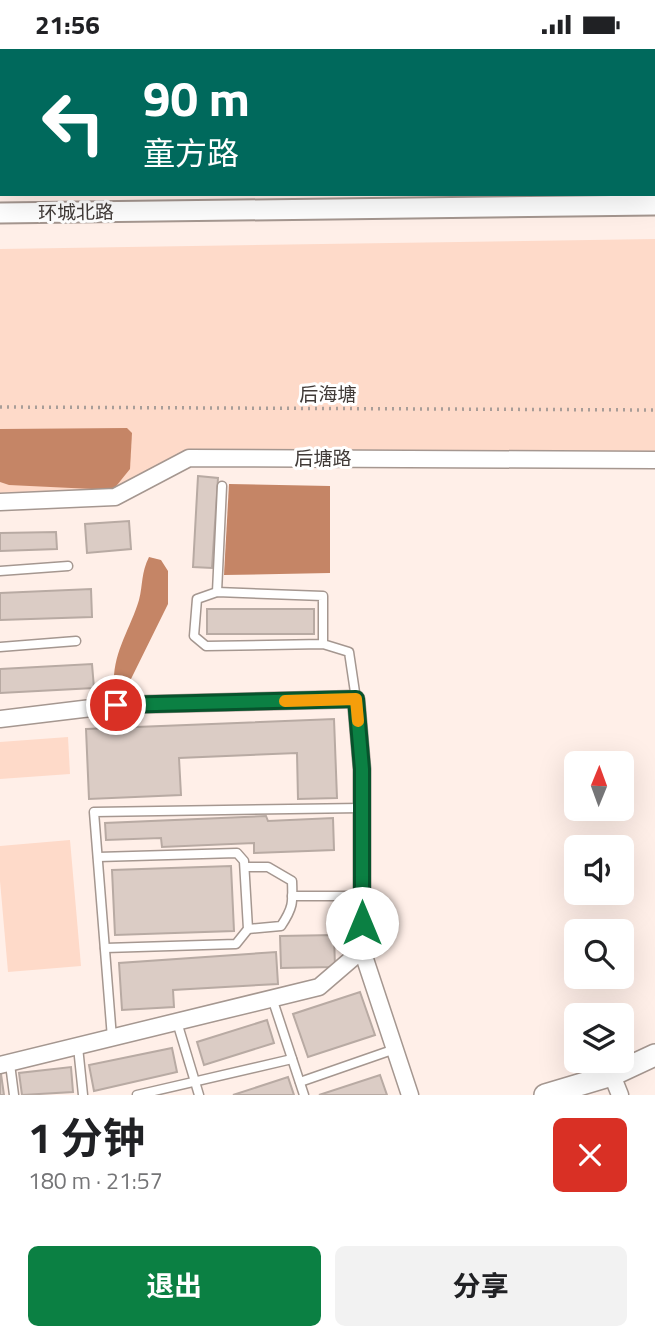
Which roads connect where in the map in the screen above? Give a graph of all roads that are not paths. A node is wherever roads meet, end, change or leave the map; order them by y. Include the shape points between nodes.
1 (655, 205) edge
2 (0, 213) edge
3 (655, 460) edge
4 (222, 486) dead end
5 (0, 502) edge
6 (68, 566) dead end
7 (0, 571) edge
8 (217, 592) junction
9 (76, 641) dead end
10 (323, 644) junction
11 (0, 647) edge
12 (356, 699) junction
13 (0, 719) edge
14 (362, 808) junction
15 (98, 857) junction
16 (245, 867) junction
17 (292, 896) junction
18 (362, 896) junction
19 (247, 929) junction
20 (105, 948) junction
21 (362, 950) junction
22 (272, 998) junction
23 (177, 1022) junction
24 (111, 1039) junction
25 (78, 1047) junction
26 (395, 1049) junction
27 (655, 1055) edge
28 (292, 1059) junction
29 (5, 1064) edge
30 (195, 1082) junction
31 (300, 1082) junction
32 (616, 1085) edge
33 (14, 1095) edge
34 (83, 1095) edge
35 (137, 1095) edge
36 (199, 1095) edge
37 (304, 1095) edge
38 (410, 1095) edge
39 (545, 1095) edge

1 - 2 street, 环城北路
3 - 5 street, 后塘路 via 189,458 116,497
4 - 8 lane
6 - 7 lane
8 - 10 lane via 323,596
8 - 10 lane via 197,599 194,636 206,646
9 - 11 lane
10 - 12 lane via 349,652
12 - 13 street via 116,705
12 - 14 street
14 - 15 lane via 94,812
14 - 18 street
15 - 16 lane via 237,853
15 - 20 lane
16 - 17 lane via 268,867 292,881
16 - 19 lane
17 - 18 lane
17 - 19 lane via 293,908 281,926
18 - 21 street
19 - 20 lane via 236,944
20 - 24 lane
21 - 22 street via 319,987
21 - 26 street
22 - 23 street
22 - 28 lane
23 - 24 street
23 - 30 lane
24 - 25 street
25 - 29 street
25 - 34 lane
26 - 31 lane
26 - 38 street
27 - 32 main road
28 - 30 lane
28 - 31 lane
29 - 33 lane
30 - 35 lane
30 - 36 lane
31 - 37 lane
32 - 39 main road

